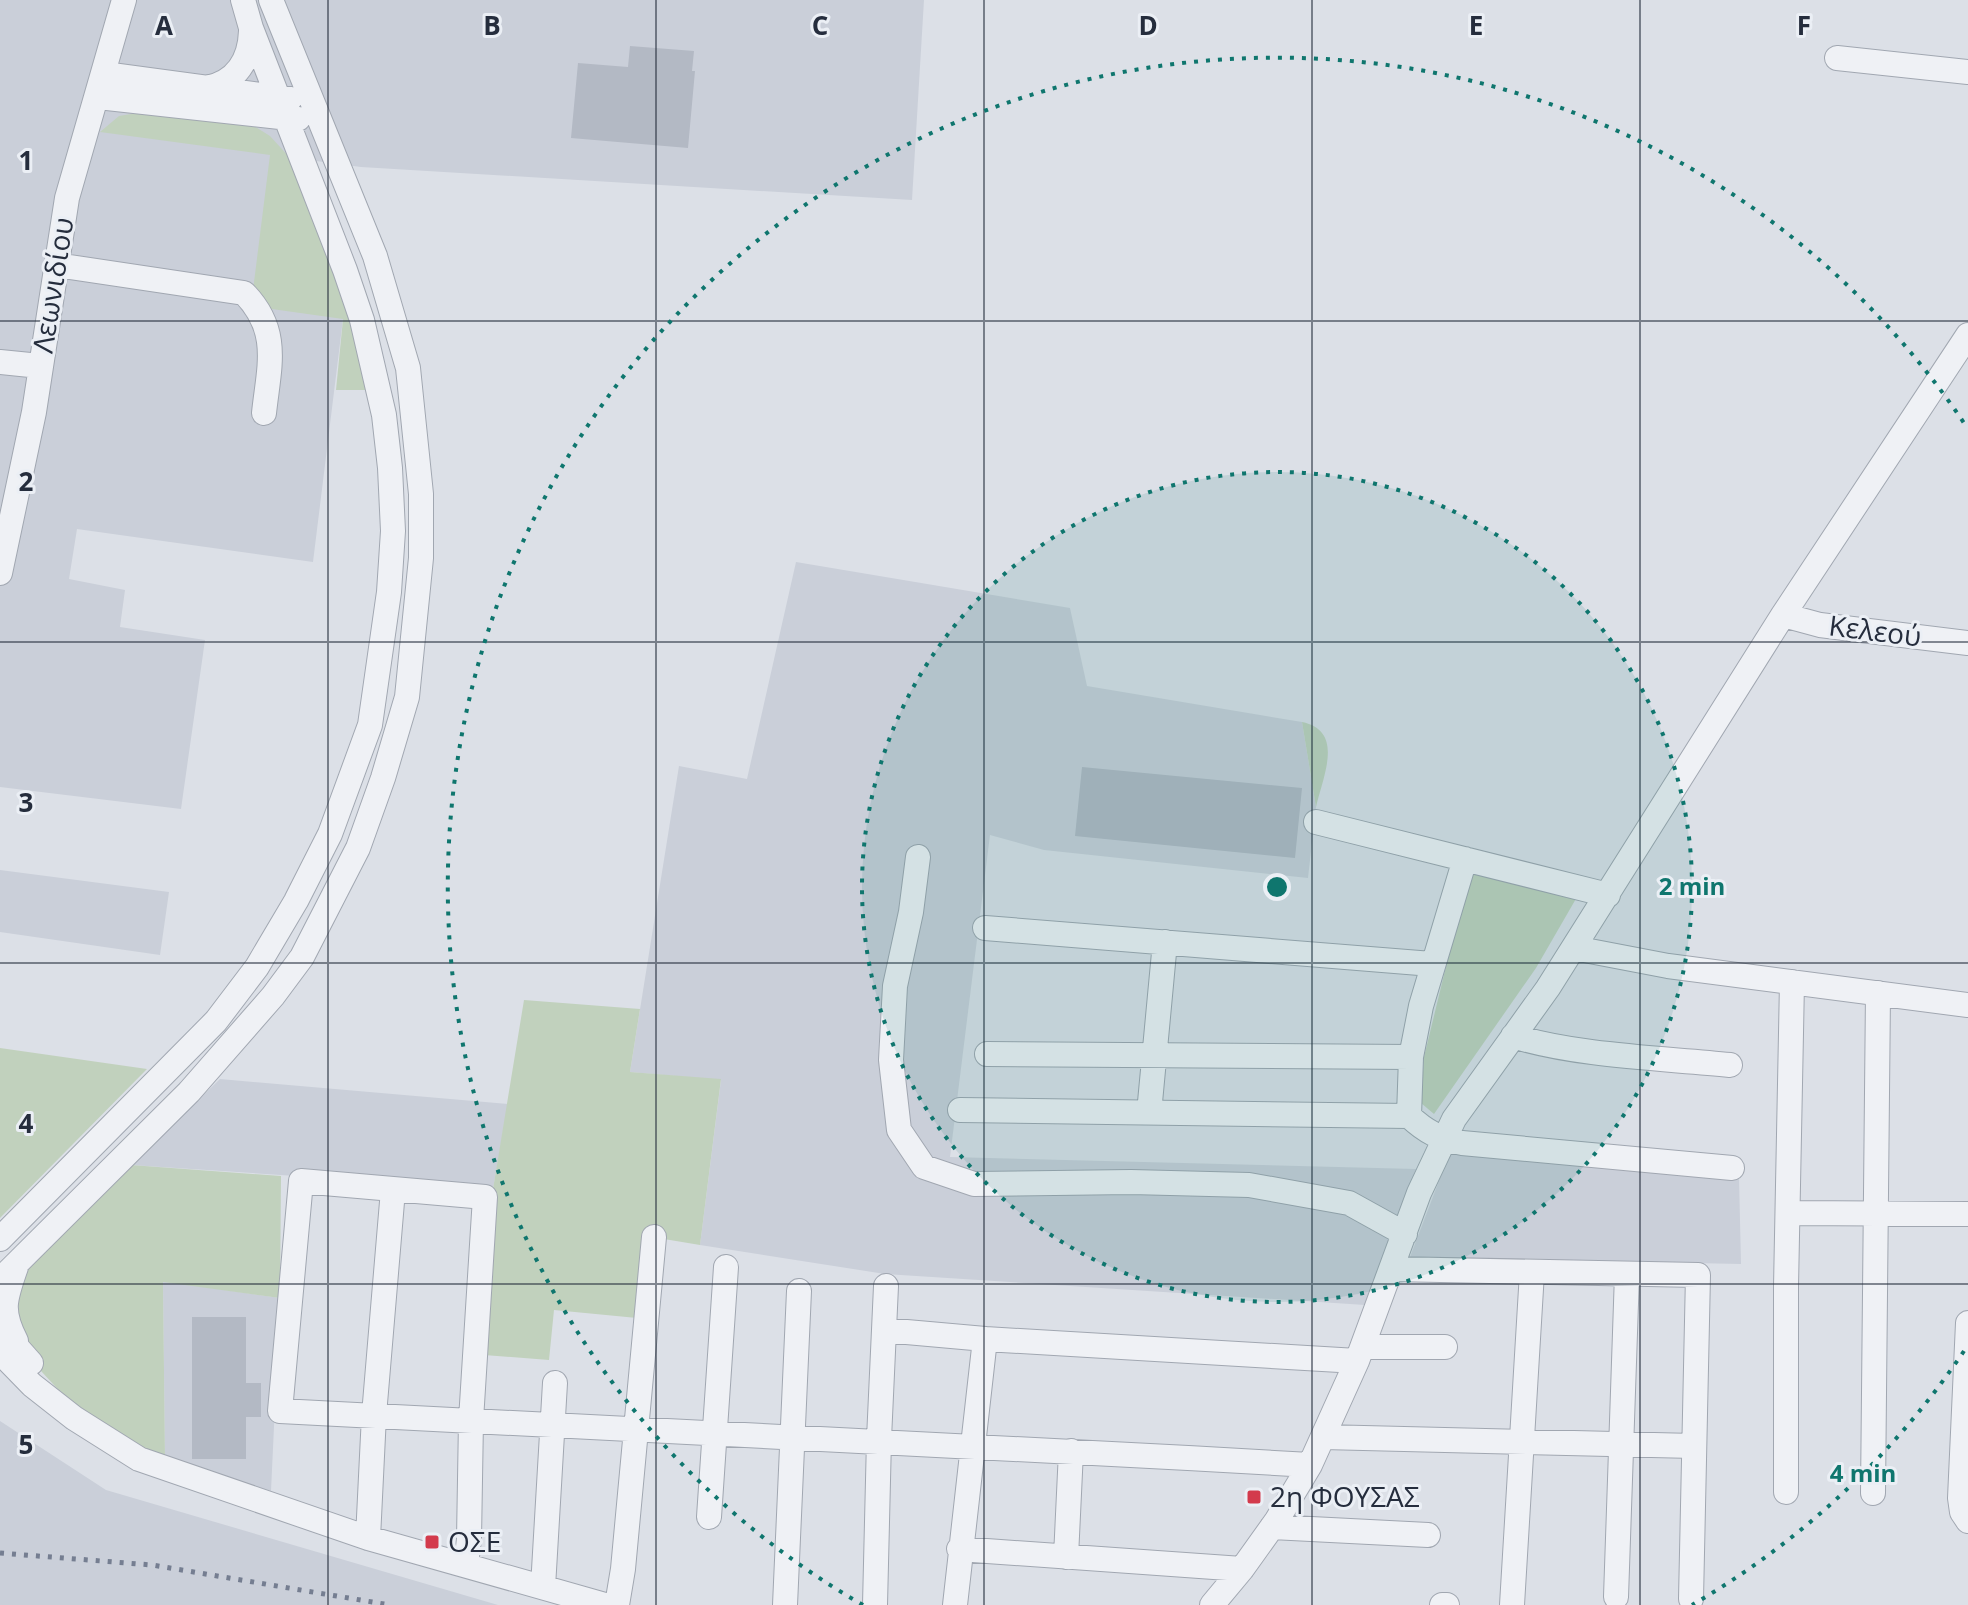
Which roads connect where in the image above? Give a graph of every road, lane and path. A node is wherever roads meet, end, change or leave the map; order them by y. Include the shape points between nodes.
1 (243, 0) edge
2 (271, 0) edge
3 (126, 1) edge
4 (251, 28) junction
5 (1837, 58) dead end
6 (1968, 72) edge
7 (101, 85) junction
8 (205, 88) junction
9 (283, 108) junction
10 (316, 110) junction
11 (56, 265) junction
12 (1968, 335) edge
13 (1961, 360) edge
14 (0, 362) edge
15 (40, 366) junction
16 (264, 413) dead end
17 (0, 573) edge
18 (1783, 615) junction
19 (1968, 643) edge
20 (1316, 822) dead end
21 (918, 857) dead end
22 (1465, 859) junction
23 (1608, 895) junction
24 (985, 928) dead end
25 (1165, 942) junction
26 (1574, 948) junction
27 (1432, 964) junction
28 (1792, 982) junction
29 (1878, 993) junction
30 (1968, 1005) edge
31 (1513, 1036) junction
32 (987, 1054) dead end
33 (1154, 1055) junction
34 (1411, 1057) junction
35 (1730, 1065) dead end
36 (960, 1110) dead end
37 (1149, 1113) junction
38 (1409, 1116) junction
39 (1444, 1139) junction
40 (1732, 1168) dead end
41 (393, 1190) junction
42 (1788, 1213) junction
43 (1968, 1214) edge
44 (1877, 1215) junction
45 (1405, 1234) junction
46 (654, 1237) dead end
47 (0, 1239) edge
48 (726, 1267) dead end
49 (1392, 1269) junction
50 (9, 1272) edge
51 (1532, 1272) junction
52 (1627, 1274) junction
53 (886, 1286) dead end
54 (799, 1291) dead end
55 (1968, 1323) edge
56 (0, 1328) edge
57 (884, 1330) junction
58 (985, 1339) junction
59 (1445, 1347) dead end
60 (1360, 1354) junction
61 (9, 1356) edge
62 (555, 1383) dead end
63 (374, 1415) junction
64 (471, 1420) junction
65 (552, 1423) junction
66 (634, 1428) junction
67 (715, 1431) junction
68 (791, 1435) junction
69 (1323, 1437) junction
70 (879, 1439) junction
71 (1522, 1442) junction
72 (1621, 1444) junction
73 (973, 1445) junction
74 (1694, 1446) junction
75 (1071, 1451) junction
76 (1310, 1465) junction
77 (1786, 1492) dead end
78 (1873, 1493) dead end
79 (709, 1517) dead end
80 (1968, 1521) edge
81 (1272, 1527) junction
82 (1428, 1535) dead end
83 (368, 1538) junction
84 (959, 1549) junction
85 (1066, 1557) junction
86 (466, 1565) junction
87 (1242, 1569) junction
88 (543, 1587) junction
89 (1616, 1597) dead end
90 (1691, 1599) dead end
91 (605, 1605) edge
92 (617, 1605) edge
93 (785, 1605) edge
94 (875, 1605) edge
95 (955, 1605) edge
96 (1212, 1605) edge
97 (1512, 1605) edge

1 - 4 street
2 - 10 street
3 - 7 street, Λεωνιδίου
4 - 8 street via 240,69 231,79
4 - 9 street
5 - 6 street
7 - 8 street
7 - 9 street
7 - 11 street, Λεωνιδίου via 67,198
8 - 9 street
9 - 10 street
9 - 47 street via 362,320 384,415 393,531 370,725 330,834 257,967 216,1021
10 - 50 street via 375,256 408,368 421,494 421,558 407,697 358,848 302,957 189,1092
11 - 15 street, Λεωνιδίου
11 - 16 street via 244,293 262,315 270,337
12 - 13 street
13 - 18 street
14 - 15 street
15 - 17 street, Λεωνιδίου
18 - 19 street, Κελεού via 1820,625
18 - 23 street
20 - 22 street
21 - 45 street via 895,986 891,1060 899,1130 924,1167 974,1184 1249,1185 1349,1203
22 - 23 street
22 - 27 street
23 - 26 street
24 - 25 street
25 - 27 street
25 - 33 street
26 - 28 street
26 - 31 street
27 - 34 street
28 - 29 street
28 - 42 street
29 - 30 street
29 - 44 street
31 - 35 street via 1572,1048
31 - 39 street
32 - 33 street
33 - 34 street
33 - 37 street
34 - 38 street
36 - 37 street
37 - 38 street
38 - 39 street via 1426,1132
39 - 40 street
39 - 45 street
41 - 63 street
41 - 63 street via 301,1181 280,1411
41 - 64 street via 485,1197
42 - 44 street
42 - 77 street
43 - 44 street
44 - 78 street
45 - 49 street
46 - 66 street
48 - 67 street
49 - 51 street
49 - 60 street
50 - 61 street via 2,1306 10,1331
51 - 52 street
51 - 71 street
52 - 72 street
52 - 74 street via 1698,1275
53 - 57 street
54 - 68 street
55 - 80 street via 1960,1498
56 - 61 street
57 - 58 street
57 - 70 street
58 - 60 street
58 - 73 street
59 - 60 street
60 - 69 street
61 - 83 street via 74,1418 139,1459
62 - 65 street
63 - 64 street
63 - 83 street
64 - 65 street
64 - 86 street
65 - 66 street
65 - 88 street
66 - 67 street
66 - 92 street
67 - 68 street
67 - 79 street
68 - 70 street
68 - 93 street
69 - 71 street
69 - 76 street
70 - 73 street
70 - 94 street
71 - 72 street
71 - 97 street
72 - 74 street
72 - 89 street
73 - 75 street
73 - 84 street
74 - 90 street
75 - 76 street
75 - 85 street
76 - 81 street
81 - 82 street
81 - 87 street
83 - 86 street
84 - 85 street
84 - 95 street
85 - 87 street
86 - 88 street
87 - 96 street
88 - 91 street

